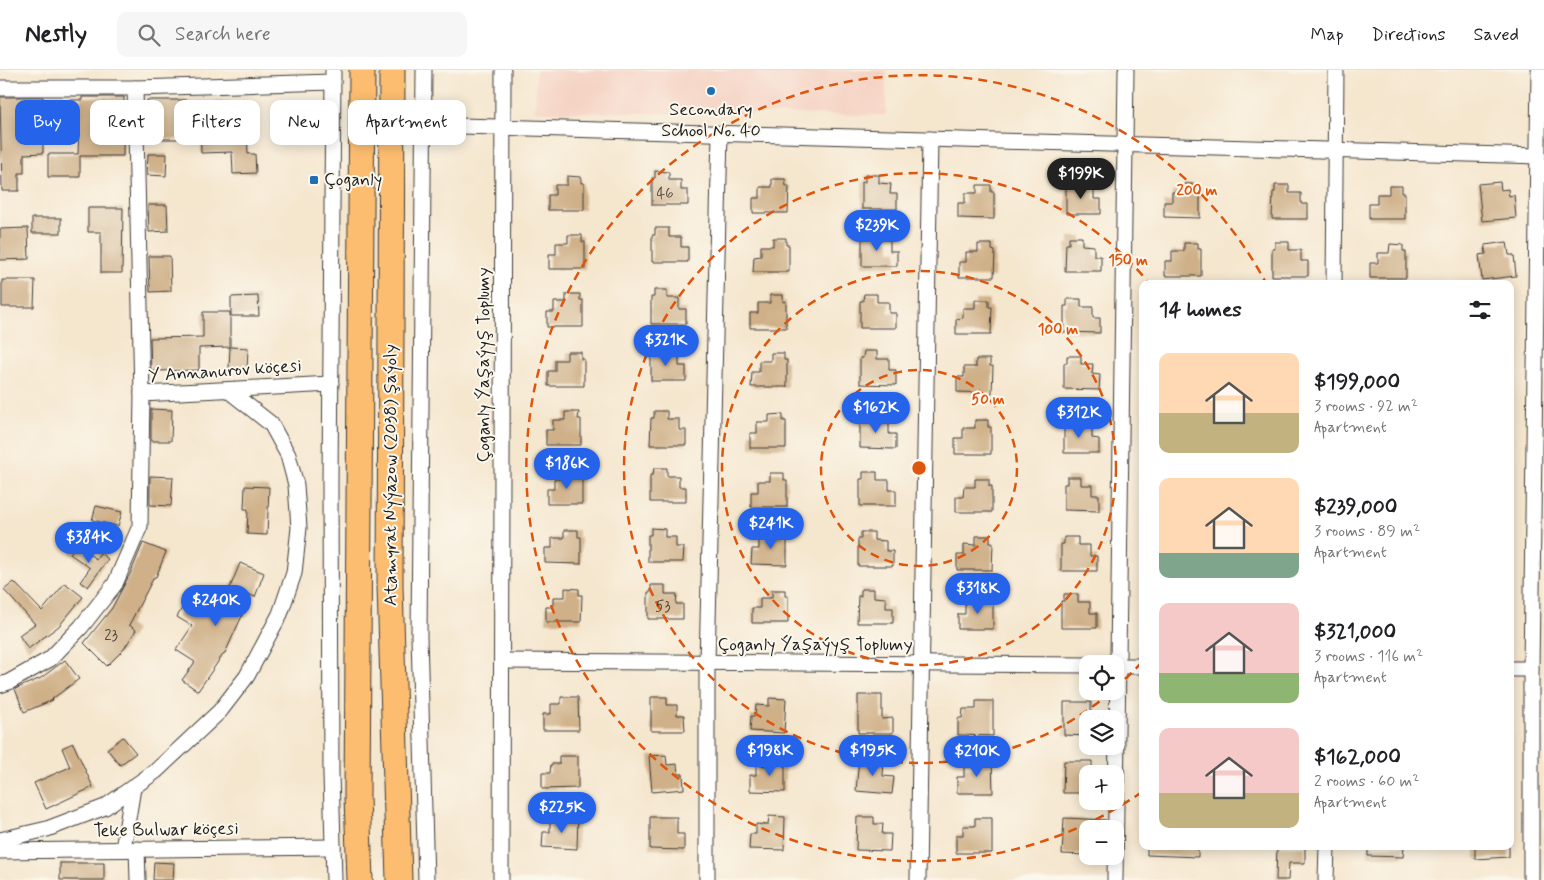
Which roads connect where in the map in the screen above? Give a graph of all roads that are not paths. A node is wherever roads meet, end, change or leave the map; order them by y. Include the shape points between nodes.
1 (362, 70) edge
2 (392, 70) edge
3 (424, 70) edge
4 (503, 70) edge
5 (1126, 70) edge
6 (1336, 70) edge
7 (1539, 70) edge
8 (333, 76) edge
9 (0, 88) edge
10 (135, 88) junction
11 (424, 100) edge
12 (466, 127) edge
13 (503, 128) junction
14 (720, 134) junction
15 (930, 139) junction
16 (424, 145) edge
17 (1126, 145) junction
18 (1336, 151) junction
19 (1538, 156) junction
20 (1334, 280) edge
21 (331, 384) junction
22 (228, 390) junction
23 (142, 394) junction
24 (1116, 655) edge
25 (502, 661) junction
26 (707, 663) junction
27 (922, 664) junction
28 (1079, 666) edge
29 (1124, 666) edge
30 (1139, 666) edge
31 (1514, 669) edge
32 (1531, 669) junction
33 (0, 685) edge
34 (1116, 700) edge
35 (133, 788) junction
36 (0, 840) edge
37 (333, 847) junction
38 (130, 849) junction
39 (1327, 850) edge
40 (0, 851) edge
41 (138, 880) edge
42 (334, 880) edge
43 (360, 880) edge
44 (399, 880) edge
45 (426, 880) edge
46 (501, 880) edge
47 (707, 880) edge
48 (918, 880) edge
49 (1115, 880) edge
50 (1326, 880) edge
51 (1531, 880) edge

1 - 43 main road, Atamyrat Nyýazow (2038) şaýoly via 356,788
2 - 44 main road, Atamyrat Nyýazow (2038) şaýoly via 390,586
3 - 11 street
4 - 13 street, Çoganly Ýaşaýyş Toplumy
5 - 17 street
6 - 18 street
7 - 19 street
8 - 10 street
8 - 21 street
9 - 10 street
10 - 23 street
12 - 13 street
13 - 14 street
13 - 25 street, Çoganly Ýaşaýyş Toplumy
14 - 15 street
14 - 26 street, Çoganly Ýaşaýyş Toplumy
15 - 17 street
15 - 27 street, Çoganly Ýaşaýyş Toplumy
16 - 45 street via 419,636
17 - 18 street
17 - 24 street
18 - 19 street
18 - 20 street
19 - 32 street
21 - 22 street, Y Annanurov köçesi
21 - 37 street
22 - 23 street, Y Annanurov köçesi
22 - 35 street via 271,424 288,455 296,485 299,528 294,573 280,614 247,676 220,711 156,771
23 - 33 street, Y Annanurov köçesi via 140,526 115,584 81,628 50,659
25 - 26 street, Çoganly Ýaşaýyş Toplumy
25 - 46 street, Çoganly Ýaşaýyş Toplumy
26 - 27 street, Çoganly Ýaşaýyş Toplumy
26 - 47 street, Çoganly Ýaşaýyş Toplumy
27 - 28 street, Çoganly Ýaşaýyş Toplumy
27 - 48 street, Çoganly Ýaşaýyş Toplumy
29 - 30 street
31 - 32 street
32 - 51 street
34 - 49 street
35 - 36 street via 105,807 47,829
35 - 38 street
37 - 38 street, Teke Bulwar köçesi
37 - 42 street
38 - 40 street, Teke Bulwar köçesi
38 - 41 street
39 - 50 street

